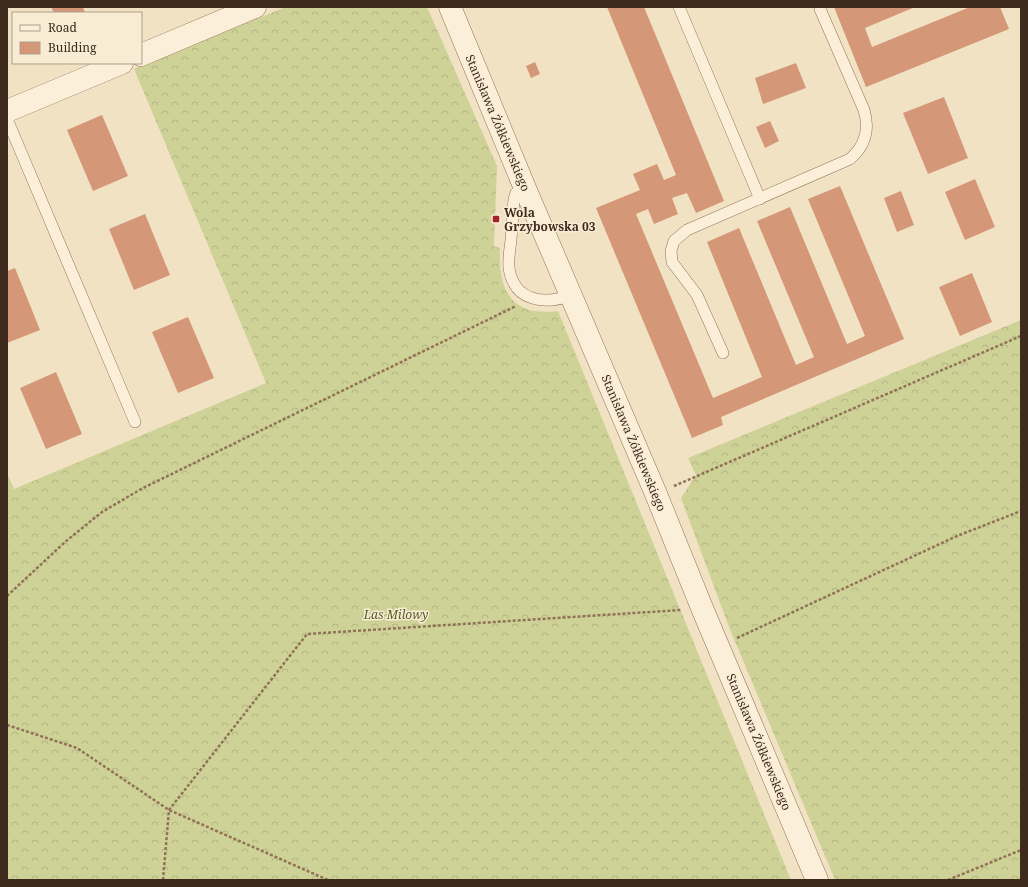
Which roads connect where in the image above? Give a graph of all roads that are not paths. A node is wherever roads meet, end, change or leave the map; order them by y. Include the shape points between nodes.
1 (255, 7) edge
2 (450, 7) edge
3 (679, 7) edge
4 (820, 9) dead end
5 (142, 55) edge
6 (120, 64) edge
7 (7, 111) edge
8 (7, 119) edge
9 (524, 186) junction
10 (760, 199) junction
11 (572, 295) junction
12 (723, 353) dead end
13 (135, 422) dead end
14 (817, 880) edge

1 - 5 street
2 - 9 street, Stanisława Żółkiewskiego
3 - 10 lane
4 - 10 lane via 864,110 867,125 864,141 850,159
6 - 7 street
8 - 13 lane
9 - 11 street, Stanisława Żółkiewskiego
9 - 11 lane via 515,196 509,268 515,285 538,301 552,301
10 - 12 lane via 682,233 674,241 671,251 674,267 697,295
11 - 14 street, Stanisława Żółkiewskiego

